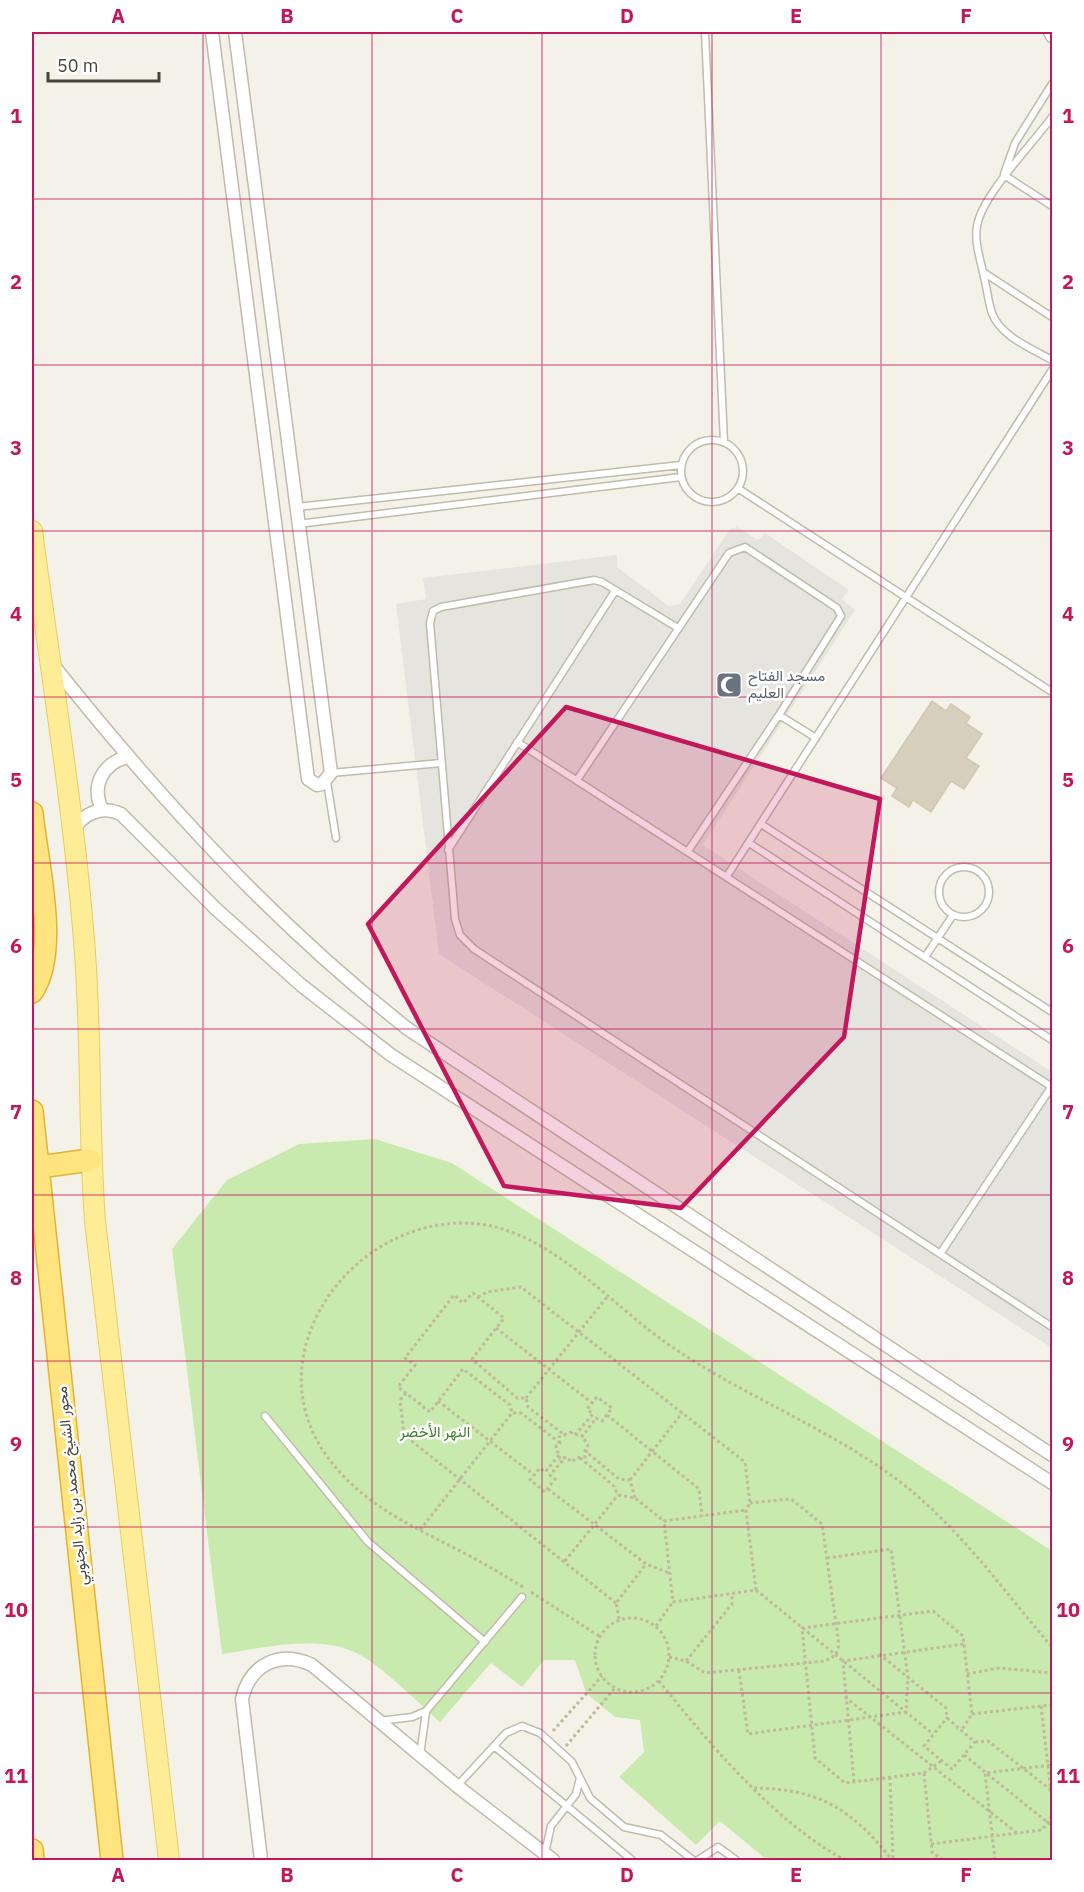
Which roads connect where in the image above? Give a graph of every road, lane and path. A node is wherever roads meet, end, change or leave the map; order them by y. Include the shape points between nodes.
1 (212, 32) edge
2 (235, 32) edge
3 (705, 32) edge
4 (1050, 32) edge
5 (1053, 36) edge
6 (1053, 84) edge
7 (1053, 117) edge
8 (1004, 175) junction
9 (1053, 206) edge
10 (983, 272) junction
11 (267, 285) junction
12 (245, 288) junction
13 (1053, 317) edge
14 (1053, 360) edge
15 (1053, 370) edge
16 (723, 442) junction
17 (681, 465) junction
18 (681, 477) junction
19 (739, 489) junction
20 (296, 508) junction
21 (297, 524) junction
22 (32, 531) edge
23 (615, 591) junction
24 (907, 597) junction
25 (678, 628) junction
26 (50, 660) junction
27 (1053, 692) edge
28 (779, 715) junction
29 (816, 738) junction
30 (517, 742) junction
31 (127, 757) junction
32 (441, 763) junction
33 (329, 778) junction
34 (577, 780) junction
35 (102, 809) junction
36 (32, 813) edge
37 (761, 824) junction
38 (73, 832) junction
39 (336, 838) dead end
40 (748, 843) junction
41 (448, 850) junction
42 (688, 851) junction
43 (727, 876) junction
44 (953, 915) junction
45 (938, 938) junction
46 (925, 957) junction
47 (32, 992) edge
48 (1053, 1012) edge
49 (1053, 1040) edge
50 (1052, 1087) edge
51 (32, 1111) edge
52 (90, 1160) junction
53 (35, 1168) edge
54 (940, 1254) junction
55 (478, 1297) junction
56 (607, 1298) junction
57 (1053, 1327) edge
58 (496, 1328) junction
59 (579, 1332) junction
60 (549, 1369) junction
61 (406, 1393) junction
62 (526, 1398) junction
63 (438, 1401) junction
64 (592, 1403) junction
65 (512, 1413) junction
66 (682, 1413) junction
67 (607, 1415) junction
68 (266, 1416) dead end
69 (566, 1436) junction
70 (575, 1436) junction
71 (581, 1438) junction
72 (490, 1441) junction
73 (560, 1443) junction
74 (584, 1450) junction
75 (652, 1451) junction
76 (559, 1455) junction
77 (1053, 1455) edge
78 (566, 1457) junction
79 (580, 1458) junction
80 (534, 1475) junction
81 (460, 1479) junction
82 (630, 1480) junction
83 (1053, 1483) edge
84 (548, 1489) junction
85 (618, 1495) junction
86 (635, 1498) junction
87 (750, 1503) junction
88 (746, 1510) junction
89 (702, 1516) junction
90 (664, 1521) junction
91 (594, 1524) junction
92 (420, 1530) junction
93 (827, 1558) junction
94 (564, 1562) junction
95 (646, 1564) junction
96 (670, 1573) junction
97 (756, 1590) junction
98 (732, 1593) junction
99 (522, 1597) dead end
100 (673, 1602) junction
101 (616, 1603) junction
102 (899, 1615) junction
103 (619, 1620) junction
104 (836, 1623) junction
105 (656, 1626) junction
106 (802, 1628) junction
107 (599, 1636) junction
108 (485, 1642) junction
109 (964, 1644) junction
110 (1053, 1647) edge
111 (904, 1651) junction
112 (879, 1654) junction
113 (836, 1655) junction
114 (669, 1657) junction
115 (686, 1661) junction
116 (843, 1661) junction
117 (806, 1663) junction
118 (740, 1670) junction
119 (1053, 1673) edge
120 (967, 1674) junction
121 (602, 1676) junction
122 (908, 1678) junction
123 (659, 1681) junction
124 (615, 1688) junction
125 (845, 1697) junction
126 (1041, 1706) junction
127 (1053, 1707) edge
128 (426, 1711) junction
129 (906, 1712) junction
130 (972, 1714) junction
131 (871, 1718) junction
132 (946, 1718) junction
133 (847, 1721) junction
134 (379, 1722) junction
135 (812, 1726) junction
136 (961, 1731) junction
137 (933, 1734) junction
138 (546, 1739) junction
139 (975, 1742) junction
140 (494, 1746) junction
141 (561, 1752) junction
142 (420, 1755) junction
143 (964, 1755) junction
144 (941, 1761) junction
145 (1051, 1765) edge
146 (932, 1767) junction
147 (1024, 1769) junction
148 (924, 1773) junction
149 (985, 1773) junction
150 (580, 1777) junction
151 (890, 1777) junction
152 (854, 1782) junction
153 (458, 1786) junction
154 (753, 1788) junction
155 (1051, 1790) edge
156 (1053, 1801) edge
157 (567, 1806) junction
158 (990, 1812) junction
159 (1053, 1816) edge
160 (1051, 1825) edge
161 (1017, 1833) junction
162 (993, 1836) junction
163 (932, 1844) junction
164 (32, 1850) edge
165 (549, 1857) edge
166 (33, 1860) edge
167 (112, 1860) edge
168 (169, 1860) edge
169 (261, 1860) edge
170 (632, 1860) edge
171 (693, 1860) edge
172 (698, 1860) edge
173 (736, 1860) edge
174 (844, 1860) edge
175 (893, 1860) edge
176 (943, 1860) edge
177 (995, 1860) edge

1 - 12 street
2 - 11 street
3 - 16 lane
4 - 5 street
6 - 8 lane via 1015,143
7 - 8 lane
8 - 9 lane
8 - 10 lane via 977,226
10 - 13 lane
10 - 14 lane via 992,314 1000,327
11 - 12 street
11 - 20 street
12 - 33 street via 308,779 317,785
15 - 24 lane
16 - 17 lane via 697,444
16 - 19 lane via 735,449 742,461 744,476
17 - 18 lane
17 - 20 lane
18 - 19 lane via 687,491 699,501 714,503 728,499
18 - 21 lane
19 - 24 lane
20 - 21 street
21 - 33 street
22 - 26 main road
23 - 25 lane
23 - 30 lane
23 - 32 lane via 602,582 582,580 433,611 430,623
24 - 27 lane
24 - 29 lane
25 - 28 lane via 729,553 745,547 837,608 841,616 837,624
25 - 34 lane
26 - 31 street
26 - 38 main road
28 - 29 lane
28 - 42 lane
29 - 37 lane
30 - 34 lane
30 - 41 lane
31 - 35 street via 111,763 100,776 97,793
31 - 77 street via 269,906 408,1029
32 - 33 lane
32 - 41 lane
33 - 39 lane
34 - 42 lane
35 - 38 street via 84,817
35 - 83 street via 121,814 216,909 301,985 391,1055
36 - 47 highway via 46,951 41,975
37 - 40 lane
37 - 45 lane
38 - 52 main road via 90,1025
40 - 43 lane
40 - 46 lane
41 - 54 lane via 455,920 460,935 474,949
42 - 43 lane
43 - 50 lane
44 - 44 lane via 964,918 985,907 988,885 974,869 961,867 948,872 940,883 943,907
44 - 45 lane
45 - 46 lane
45 - 48 lane
46 - 49 lane
50 - 54 lane
51 - 53 highway, محور الشيخ محمد بن زايد الجنوبي
52 - 53 highway
52 - 168 main road
53 - 167 highway, محور الشيخ محمد بن زايد الجنوبي
54 - 57 lane
55 - 58 path via 504,1318
55 - 59 path via 521,1287
55 - 61 path via 473,1293 463,1303 454,1295 405,1358 415,1365 398,1387
56 - 59 path
56 - 92 path via 538,1244 517,1233 481,1224 444,1224 396,1237 370,1251 343,1276 322,1306 308,1341 303,1373 310,1420 322,1449 350,1483 381,1509
56 - 110 path via 696,1362 844,1444 909,1489 965,1540
58 - 60 path
58 - 62 path via 472,1359 517,1398
59 - 60 path
59 - 66 path
60 - 62 path
60 - 64 path
61 - 63 path via 430,1412
61 - 81 path via 400,1400 404,1435
62 - 69 path via 528,1407
63 - 65 path via 463,1370 510,1405
63 - 72 path
64 - 67 path via 597,1396 612,1408
64 - 70 path via 587,1409 592,1414
65 - 72 path
65 - 73 path via 521,1413
66 - 75 path
66 - 87 path via 745,1462
67 - 71 path via 602,1421 596,1418
67 - 75 path
68 - 108 lane via 368,1542
69 - 70 path via 570,1432
69 - 73 path via 559,1437
70 - 71 path via 580,1434
71 - 74 path via 588,1445
72 - 80 path
72 - 81 path
73 - 76 path via 556,1446
74 - 79 path via 585,1457
74 - 82 path via 619,1479
75 - 82 path
75 - 89 path via 699,1489
76 - 78 path via 560,1459
76 - 80 path via 545,1472 540,1468
78 - 79 path via 572,1462
78 - 84 path via 550,1475 555,1479
79 - 85 path via 613,1485
80 - 84 path via 530,1480 545,1492
81 - 92 path
81 - 94 path
82 - 86 path
84 - 91 path
85 - 86 path
85 - 91 path
86 - 90 path
87 - 88 path
87 - 93 path via 791,1499 822,1524
88 - 89 path
88 - 97 path
89 - 90 path
90 - 96 path
91 - 94 path
91 - 95 path
92 - 107 path via 529,1590
93 - 102 path via 891,1549
93 - 104 path
94 - 101 path
95 - 96 path
95 - 101 path
96 - 100 path
97 - 98 path
97 - 106 path
98 - 100 path
98 - 115 path via 732,1604
99 - 108 lane
100 - 105 path
101 - 103 path
102 - 104 path
102 - 109 path via 933,1611 963,1636
102 - 111 path
103 - 105 path via 634,1617
103 - 107 path
104 - 106 path
104 - 113 path
105 - 114 path via 666,1640
106 - 113 path
106 - 117 path
107 - 121 path via 595,1661
108 - 128 lane
109 - 111 path
109 - 120 path
111 - 112 path
111 - 122 path
112 - 116 path
112 - 122 path
113 - 116 path
113 - 117 path
114 - 115 path
114 - 123 path
115 - 118 path via 705,1673
116 - 125 path
116 - 129 path
117 - 118 path
117 - 135 path
118 - 135 path via 748,1734
119 - 120 path via 999,1668
120 - 130 path
121 - 124 path
121 - 138 path
122 - 129 path
122 - 132 path via 946,1708
123 - 124 path via 643,1690
123 - 154 path
124 - 141 path
125 - 131 path
125 - 133 path
126 - 127 path
126 - 130 path
126 - 145 path
128 - 134 lane
128 - 142 lane
129 - 131 path
129 - 137 path
130 - 136 path
131 - 133 path
131 - 146 path
132 - 136 path
132 - 137 path
133 - 135 path
133 - 152 path
134 - 142 street
134 - 169 street via 302,1660 268,1662 250,1677 242,1710
135 - 152 path via 815,1758 844,1783
136 - 139 path
137 - 144 path via 924,1746
138 - 140 lane via 522,1726 506,1733
138 - 141 lane
139 - 143 path
139 - 147 path via 988,1741
140 - 153 lane
140 - 157 lane
141 - 150 lane
142 - 153 street
143 - 144 path via 952,1770
143 - 149 path
144 - 146 path
145 - 147 path
145 - 155 path
146 - 148 path
146 - 158 path
147 - 149 path
147 - 155 path
148 - 151 path
148 - 163 path
149 - 158 path
149 - 160 path
150 - 157 lane
150 - 171 lane via 590,1798 624,1827 661,1835
151 - 152 path
151 - 175 path
153 - 165 street
154 - 174 path via 802,1831
154 - 175 path via 792,1790 831,1803 867,1829
155 - 156 path
157 - 165 lane via 551,1826
157 - 170 lane
158 - 161 path
158 - 162 path
159 - 160 path
160 - 161 path
161 - 162 path
162 - 163 path
162 - 177 path
163 - 176 path via 932,1852
164 - 166 highway
172 - 173 lane via 718,1848

